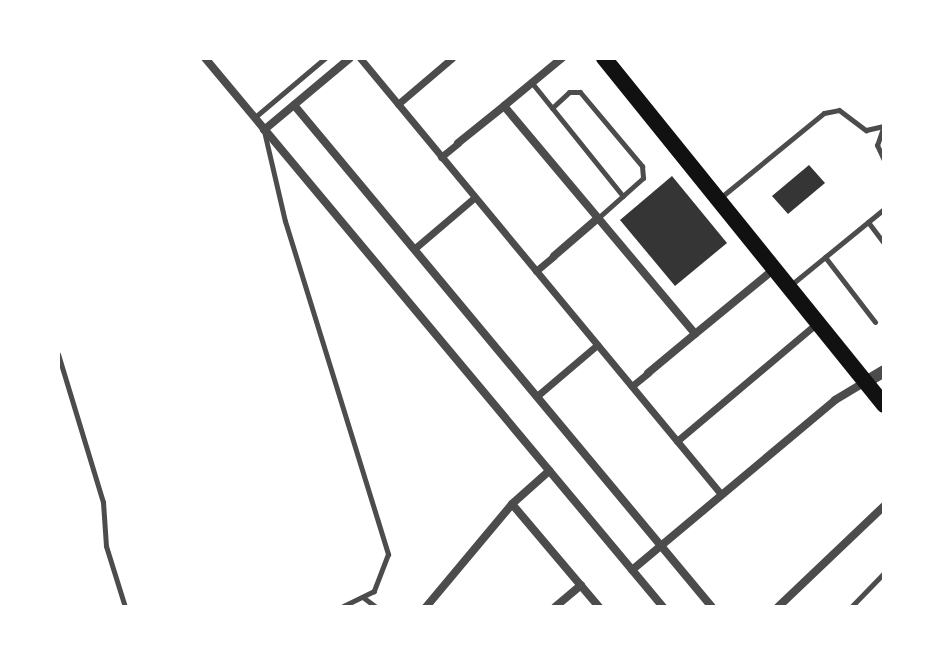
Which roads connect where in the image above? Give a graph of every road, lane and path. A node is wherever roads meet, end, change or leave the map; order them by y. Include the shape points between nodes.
1 (205, 58) edge
2 (214, 58) edge
3 (325, 58) edge
4 (350, 58) edge
5 (360, 58) edge
6 (452, 58) edge
7 (562, 58) edge
8 (604, 58) edge
9 (213, 69) junction
10 (532, 83) junction
11 (398, 104) junction
12 (294, 105) junction
13 (504, 106) junction
14 (552, 108) junction
15 (254, 118) junction
16 (884, 126) edge
17 (264, 130) junction
18 (458, 143) joint
19 (441, 157) junction
20 (884, 160) edge
21 (623, 196) junction
22 (475, 197) junction
23 (720, 198) junction
24 (884, 209) edge
25 (598, 218) junction
26 (868, 222) junction
27 (884, 243) edge
28 (414, 249) junction
29 (554, 256) joint
30 (825, 257) junction
31 (774, 269) junction
32 (536, 271) junction
33 (788, 287) junction
34 (875, 322) dead end
35 (817, 323) junction
36 (695, 334) junction
37 (597, 345) junction
38 (58, 354) edge
39 (884, 371) edge
40 (648, 373) joint
41 (866, 382) junction
42 (632, 386) junction
43 (537, 396) junction
44 (884, 405) edge
45 (677, 441) junction
46 (549, 471) junction
47 (721, 494) junction
48 (512, 504) junction
49 (884, 506) edge
50 (661, 546) junction
51 (632, 570) junction
52 (884, 573) edge
53 (581, 585) junction
54 (364, 598) junction
55 (125, 607) edge
56 (341, 607) edge
57 (376, 607) edge
58 (426, 607) edge
59 (555, 607) edge
60 (599, 607) edge
61 (663, 607) edge
62 (712, 607) edge
63 (778, 607) edge
64 (851, 607) edge

1 - 9 street
2 - 9 street
3 - 15 lane
4 - 12 street
5 - 11 street
6 - 11 street
7 - 10 street
8 - 23 main road
9 - 15 street
10 - 13 street
10 - 14 lane
11 - 19 street
12 - 17 street
12 - 28 street
13 - 18 street
13 - 25 street
14 - 21 lane
14 - 21 lane via 569,92 580,92 642,166 643,178
15 - 17 street
16 - 20 lane via 877,145
16 - 23 lane via 866,130 839,110 824,113
17 - 46 street
17 - 54 lane via 285,221 384,532 384,572
18 - 19 street
19 - 22 street
21 - 25 lane
22 - 28 street
22 - 32 street
23 - 31 main road
24 - 26 lane
25 - 29 street
25 - 36 street
26 - 27 lane
26 - 30 lane
28 - 43 street
29 - 32 street
30 - 33 lane
30 - 34 lane
31 - 33 main road
31 - 36 street
32 - 37 street
33 - 35 main road
35 - 41 main road
35 - 45 street
36 - 40 street
37 - 42 street
37 - 43 street
38 - 55 lane via 103,502 106,546
39 - 41 street
40 - 42 street
41 - 44 main road
41 - 47 street via 835,400
42 - 45 street
43 - 50 street
45 - 47 street
46 - 48 street
46 - 51 street
47 - 50 street
48 - 53 street
48 - 58 street
49 - 63 street
50 - 51 street
50 - 62 street
51 - 61 street
52 - 64 lane
53 - 59 street
53 - 60 street
54 - 56 lane
54 - 57 lane

